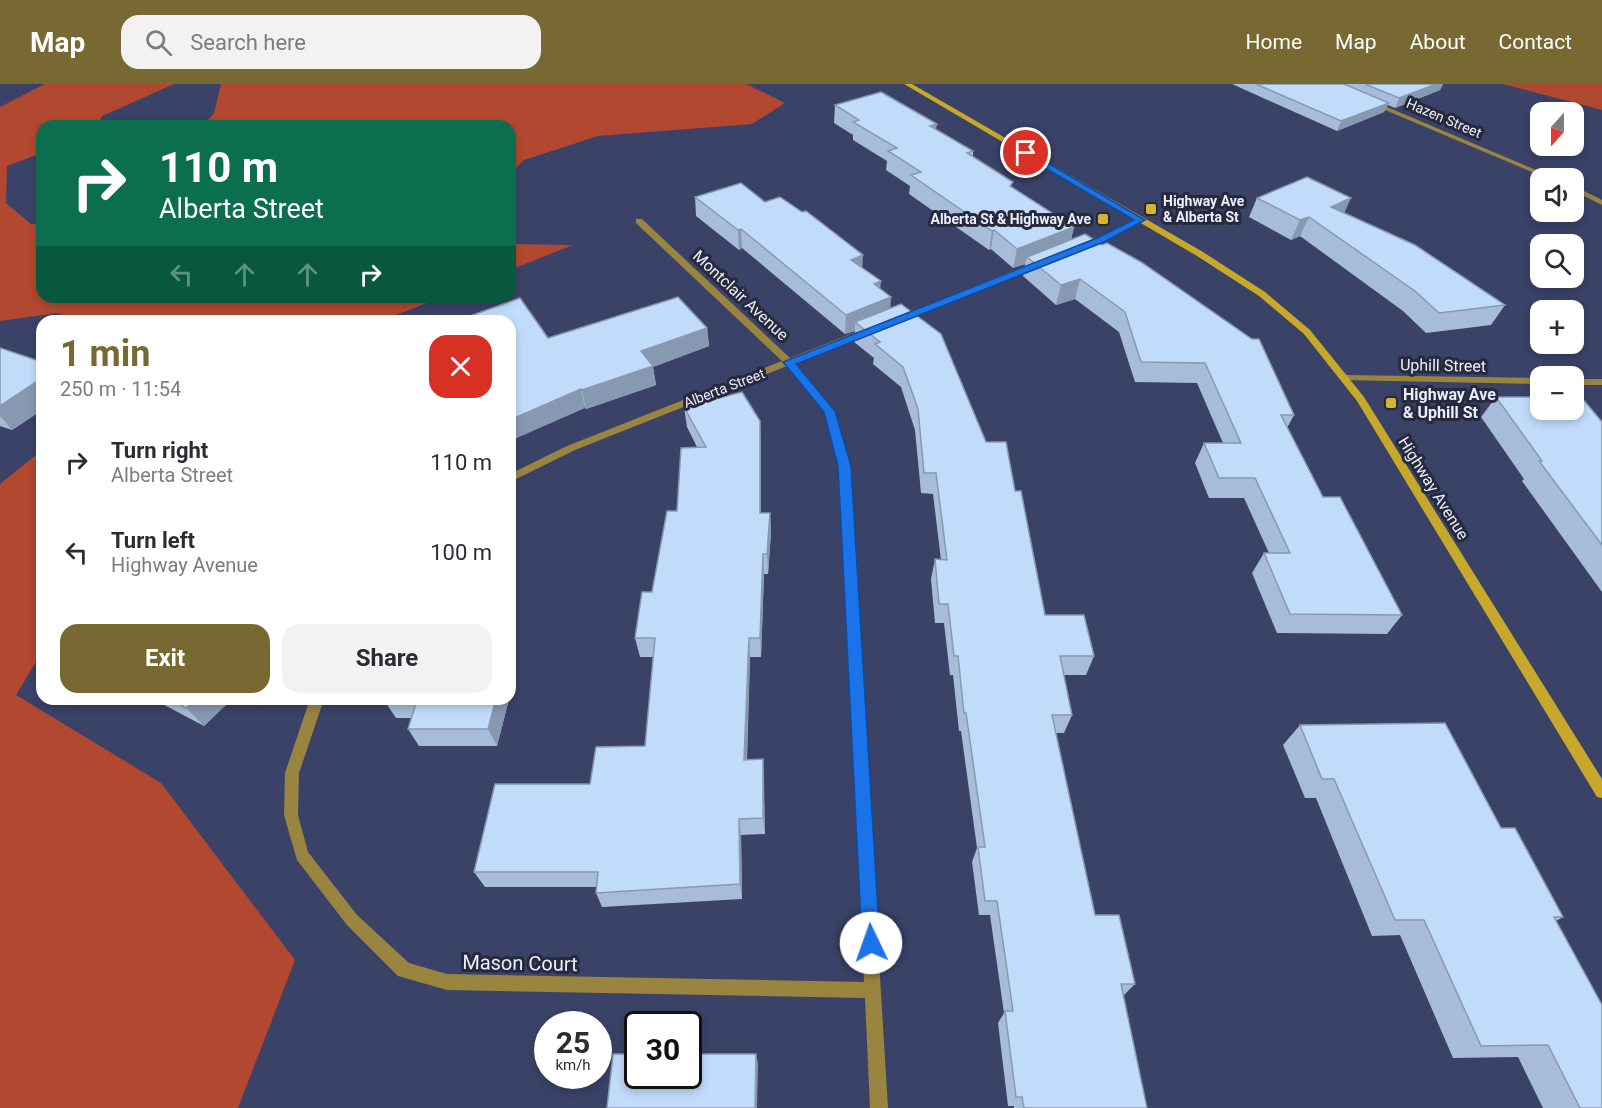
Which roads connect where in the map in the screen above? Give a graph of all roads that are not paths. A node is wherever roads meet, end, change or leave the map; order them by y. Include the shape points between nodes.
1 (907, 84) edge
2 (1368, 101) edge
3 (1530, 169) edge
4 (1584, 193) edge
5 (1602, 203) edge
6 (1141, 220) junction
7 (639, 221) dead end
8 (1068, 252) edge
9 (1046, 261) edge
10 (895, 320) edge
11 (873, 329) edge
12 (789, 362) junction
13 (1345, 378) junction
14 (1530, 381) edge
15 (1584, 382) edge
16 (1602, 382) edge
17 (516, 475) edge
18 (315, 705) edge
19 (1602, 792) edge
20 (874, 990) junction
21 (879, 1108) edge

1 - 6 main road, Highway Avenue
2 - 3 street, Hazen Street
4 - 5 street
6 - 8 street
6 - 13 main road, Highway Avenue via 1262,294 1307,332
7 - 12 street, Montclair Avenue
9 - 10 street
11 - 12 street, Alberta Street
12 - 17 street, Alberta Street via 571,448
12 - 20 street, Montclair Avenue via 829,411 844,466
13 - 14 street, Uphill Street
13 - 19 main road, Highway Avenue
15 - 16 street
18 - 20 street, Mason Court via 292,773 291,815 302,855 352,920 404,970 447,982
20 - 21 street, Montclair Avenue

